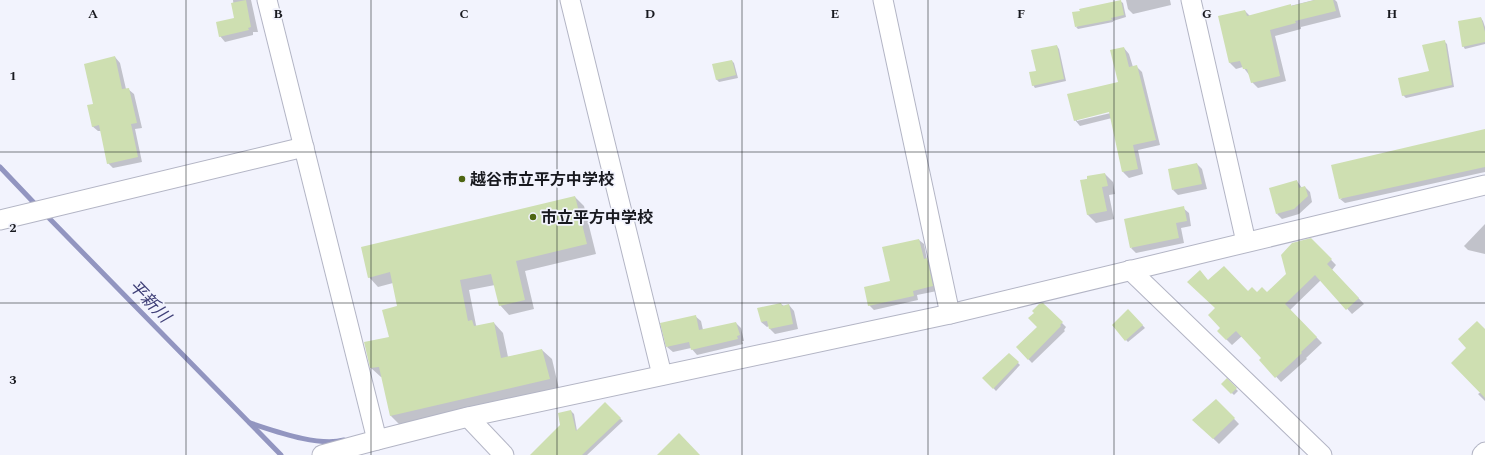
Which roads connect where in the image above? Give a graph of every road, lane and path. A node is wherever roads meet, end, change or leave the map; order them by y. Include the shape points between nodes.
1 (267, 0) edge
2 (570, 0) edge
3 (883, 0) edge
4 (1191, 0) edge
5 (304, 147) junction
6 (1485, 185) edge
7 (0, 220) edge
8 (1246, 242) junction
9 (1130, 270) junction
10 (950, 314) junction
11 (662, 375) junction
12 (468, 417) junction
13 (377, 440) junction
14 (1485, 452) edge
15 (322, 455) edge
16 (504, 455) edge
17 (1322, 455) edge
18 (1482, 455) edge

1 - 5 street
2 - 11 street
3 - 10 street
4 - 8 street
5 - 7 street
5 - 13 street
6 - 8 street
8 - 9 street
9 - 10 street
9 - 17 street
10 - 11 street
11 - 12 street
12 - 13 street
12 - 16 street
13 - 15 street
14 - 18 street

